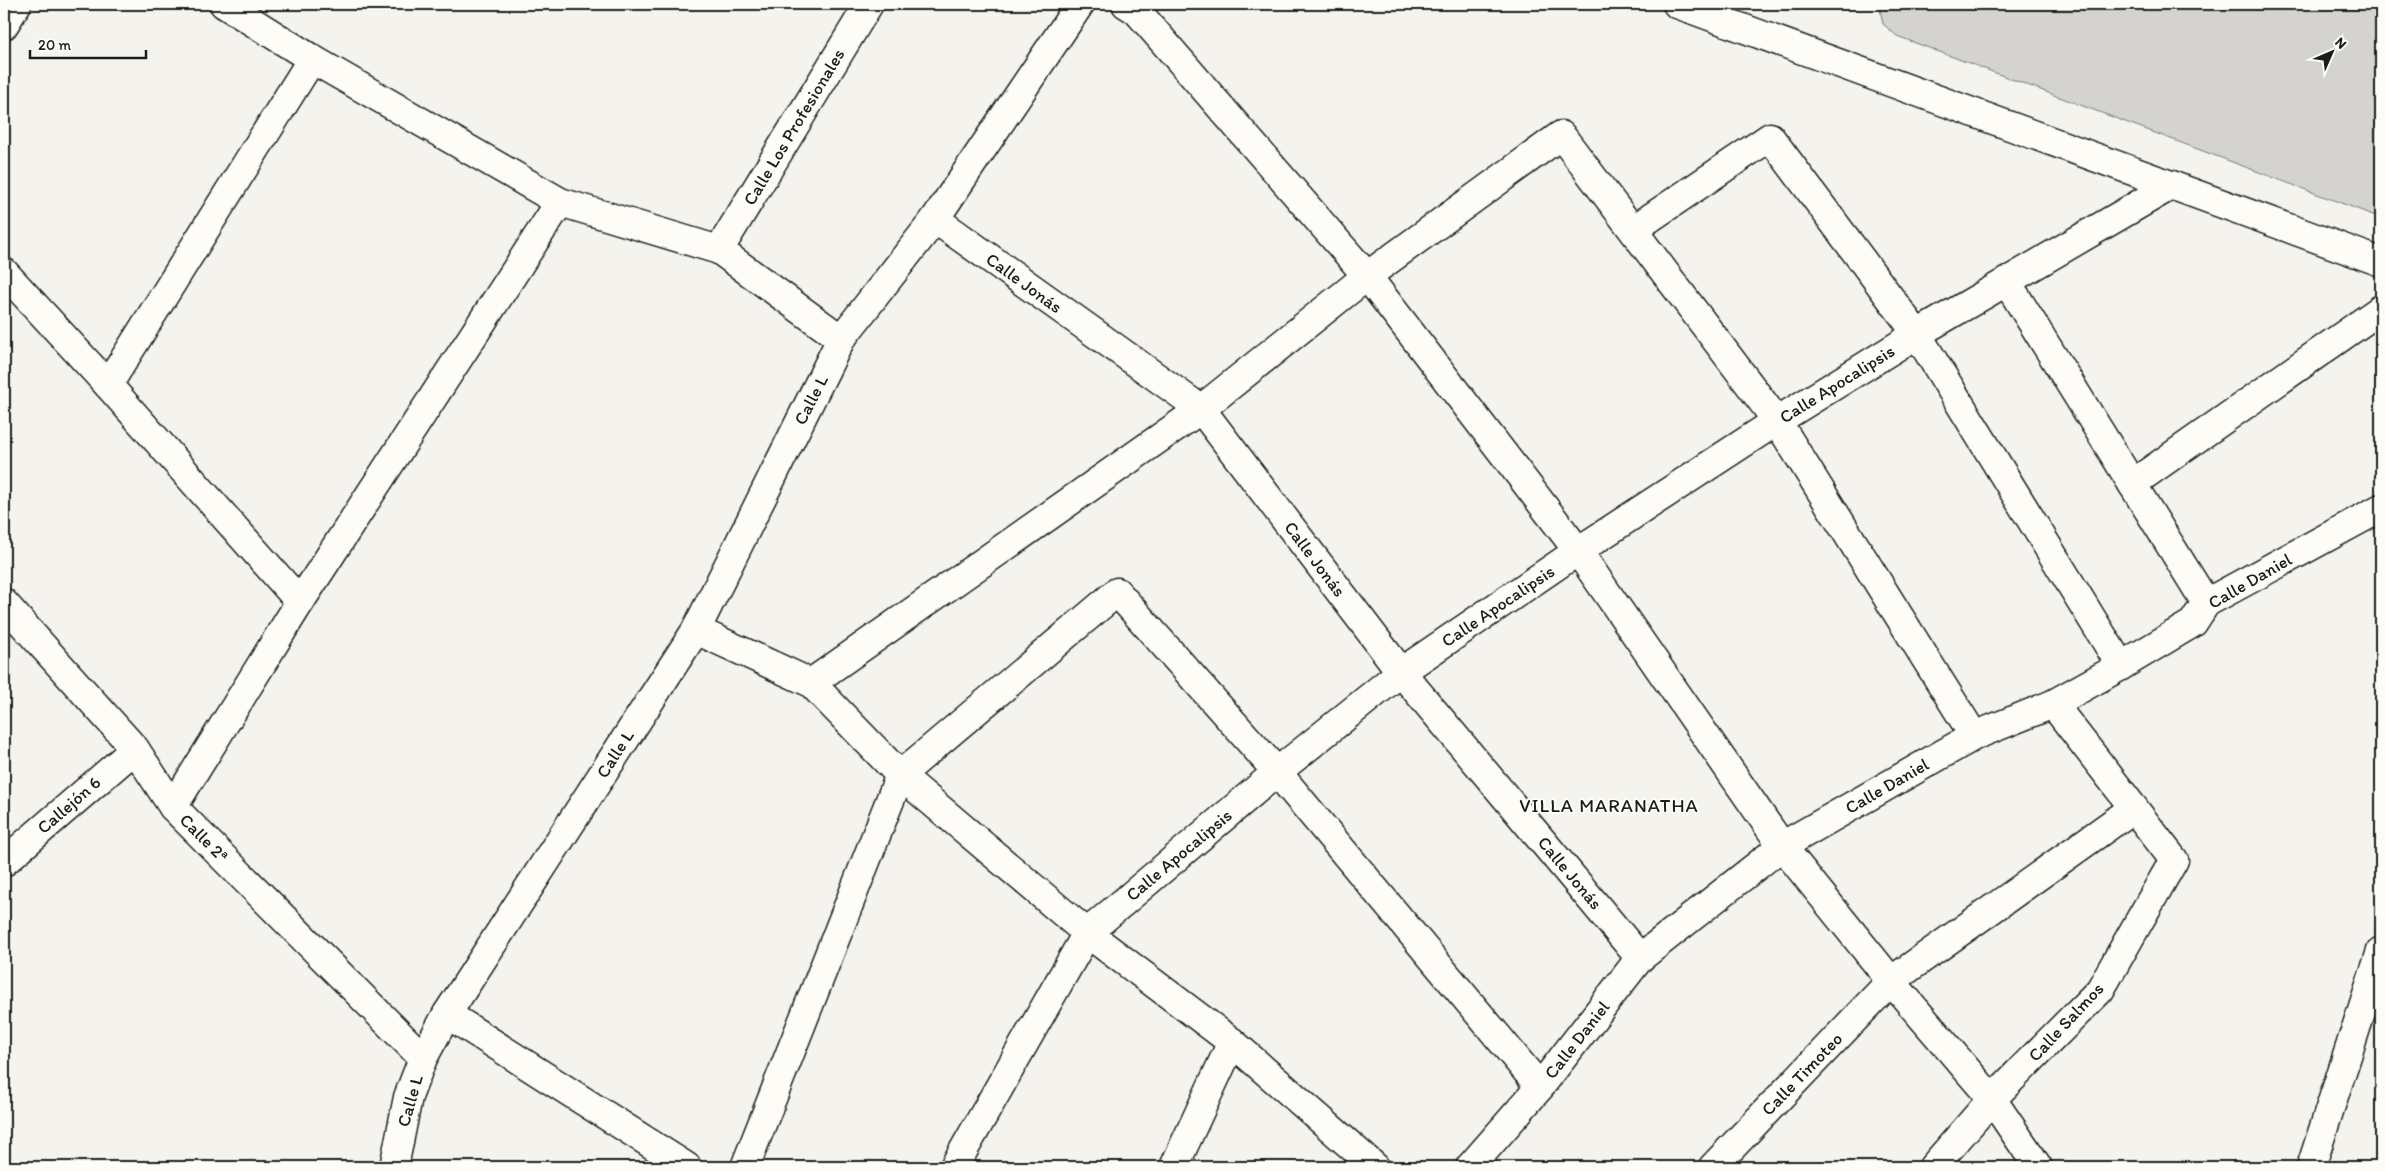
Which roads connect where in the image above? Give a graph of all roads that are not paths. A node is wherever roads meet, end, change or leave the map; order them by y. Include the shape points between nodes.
1 (17, 4) edge
2 (224, 4) edge
3 (869, 4) edge
4 (1080, 4) edge
5 (1126, 4) edge
6 (1677, 4) edge
7 (4, 25) edge
8 (312, 59) junction
9 (2172, 185) junction
10 (560, 202) junction
11 (935, 219) junction
12 (1634, 230) junction
13 (719, 250) junction
14 (2381, 262) edge
15 (4, 272) edge
16 (1367, 276) junction
17 (2007, 282) junction
18 (2381, 309) edge
19 (1917, 334) junction
20 (841, 339) junction
21 (108, 385) junction
22 (1201, 409) junction
23 (1777, 421) junction
24 (2132, 484) junction
25 (2381, 508) edge
26 (1578, 550) junction
27 (300, 602) junction
28 (4, 603) edge
29 (2206, 603) junction
30 (696, 630) junction
31 (2121, 666) junction
32 (1401, 672) junction
33 (811, 683) junction
34 (2053, 704) junction
35 (1974, 736) junction
36 (135, 749) junction
37 (1277, 772) junction
38 (900, 775) junction
39 (172, 807) junction
40 (2134, 808) junction
41 (1782, 846) junction
42 (4, 862) edge
43 (1087, 933) junction
44 (2381, 951) edge
45 (1640, 958) junction
46 (1891, 981) junction
47 (447, 1014) junction
48 (1232, 1042) junction
49 (423, 1058) junction
50 (1540, 1087) junction
51 (1992, 1099) junction
52 (394, 1167) edge
53 (687, 1167) edge
54 (745, 1167) edge
55 (954, 1167) edge
56 (1174, 1167) edge
57 (1375, 1167) edge
58 (1470, 1167) edge
59 (1713, 1167) edge
60 (1934, 1167) edge
61 (2038, 1167) edge
62 (2311, 1167) edge

1 - 7 street
2 - 8 street
3 - 13 street, Calle Los Profesionales
4 - 11 street, Calle L
5 - 16 street via 1137,11
6 - 9 street
8 - 10 street
8 - 21 street
9 - 14 street
9 - 17 street, Calle Apocalipsis
10 - 13 street
10 - 27 street
11 - 20 street, Calle L
11 - 22 street, Calle Jonás
12 - 16 street via 1561,135
12 - 19 street via 1770,137
12 - 23 street
13 - 20 street
15 - 21 street
16 - 22 street
16 - 26 street
17 - 19 street, Calle Apocalipsis
17 - 24 street
18 - 24 street
19 - 23 street, Calle Apocalipsis
19 - 31 street
20 - 30 street, Calle L
21 - 27 street
22 - 32 street, Calle Jonás
22 - 33 street
23 - 26 street, Calle Apocalipsis
23 - 35 street
24 - 29 street
25 - 29 street, Calle Daniel
26 - 32 street, Calle Apocalipsis
26 - 41 street
27 - 39 street
28 - 36 street, Calle 2ª
29 - 31 street, Calle Daniel via 2193,623
30 - 33 street
30 - 47 street, Calle L
31 - 34 street, Calle Daniel
32 - 37 street, Calle Apocalipsis
32 - 45 street, Calle Jonás
33 - 38 street
34 - 35 street, Calle Daniel
34 - 40 street
35 - 41 street, Calle Daniel
36 - 39 street, Calle 2ª
36 - 42 street, Callejón 6
37 - 38 street via 1117,592
37 - 43 street, Calle Apocalipsis
37 - 50 street
38 - 43 street
38 - 54 street
39 - 49 street, Calle 2ª
40 - 46 street, Calle Timoteo
40 - 51 street, Calle Salmos via 2174,860 2100,990
41 - 45 street, Calle Daniel
41 - 46 street
43 - 48 street
43 - 55 street, Calle Apocalipsis
44 - 62 street
45 - 50 street, Calle Daniel
46 - 51 street
46 - 59 street, Calle Timoteo
47 - 49 street, Calle L
47 - 53 street
48 - 56 street
48 - 57 street
49 - 52 street, Calle L via 408,1097
50 - 58 street, Calle Daniel
51 - 60 street, Calle Salmos
51 - 61 street

